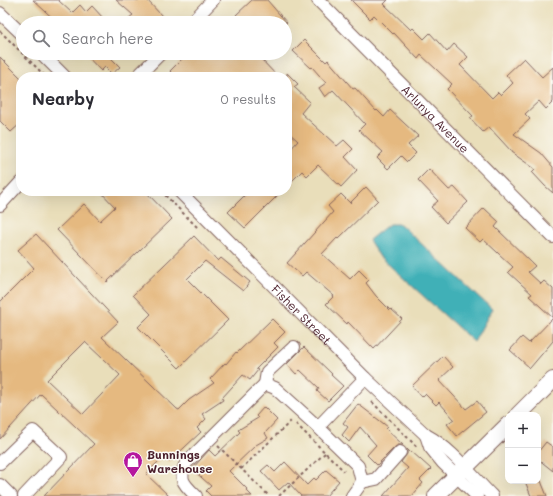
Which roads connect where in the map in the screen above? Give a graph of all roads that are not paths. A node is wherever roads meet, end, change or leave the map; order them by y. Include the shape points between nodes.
1 (318, 0) edge
2 (206, 2) edge
3 (0, 13) edge
4 (196, 16) edge
5 (16, 29) edge
6 (48, 60) edge
7 (154, 60) edge
8 (60, 72) edge
9 (142, 72) edge
10 (16, 187) edge
11 (184, 196) edge
12 (0, 205) edge
13 (553, 237) edge
14 (294, 347) dead end
15 (366, 378) junction
16 (553, 380) edge
17 (265, 384) junction
18 (553, 394) edge
19 (521, 412) edge
20 (535, 412) edge
21 (318, 427) junction
22 (505, 428) edge
23 (505, 441) edge
24 (400, 452) dead end
25 (0, 463) edge
26 (464, 475) junction
27 (362, 482) junction
28 (0, 485) edge
29 (11, 496) edge
30 (24, 496) edge
31 (196, 496) edge
32 (352, 496) edge
33 (436, 496) edge
34 (450, 496) edge
35 (477, 496) edge
36 (492, 496) edge

1 - 13 street, Arlunya Avenue
2 - 4 street
3 - 5 street
6 - 8 street
7 - 9 street
10 - 12 street
11 - 15 street, Fisher Street
14 - 17 street via 267,372
15 - 21 street
15 - 26 street, Fisher Street via 426,435 430,447
16 - 19 main road
17 - 21 street via 275,388
17 - 31 street via 186,463 181,472 185,485
18 - 20 main road
21 - 27 street via 358,466
22 - 26 main road
23 - 26 main road
24 - 27 street via 376,479
25 - 30 street via 33,430 61,457
26 - 33 main road
26 - 34 main road
26 - 35 street, Fisher Street
26 - 36 street, Fisher Street
27 - 32 street
28 - 29 street

